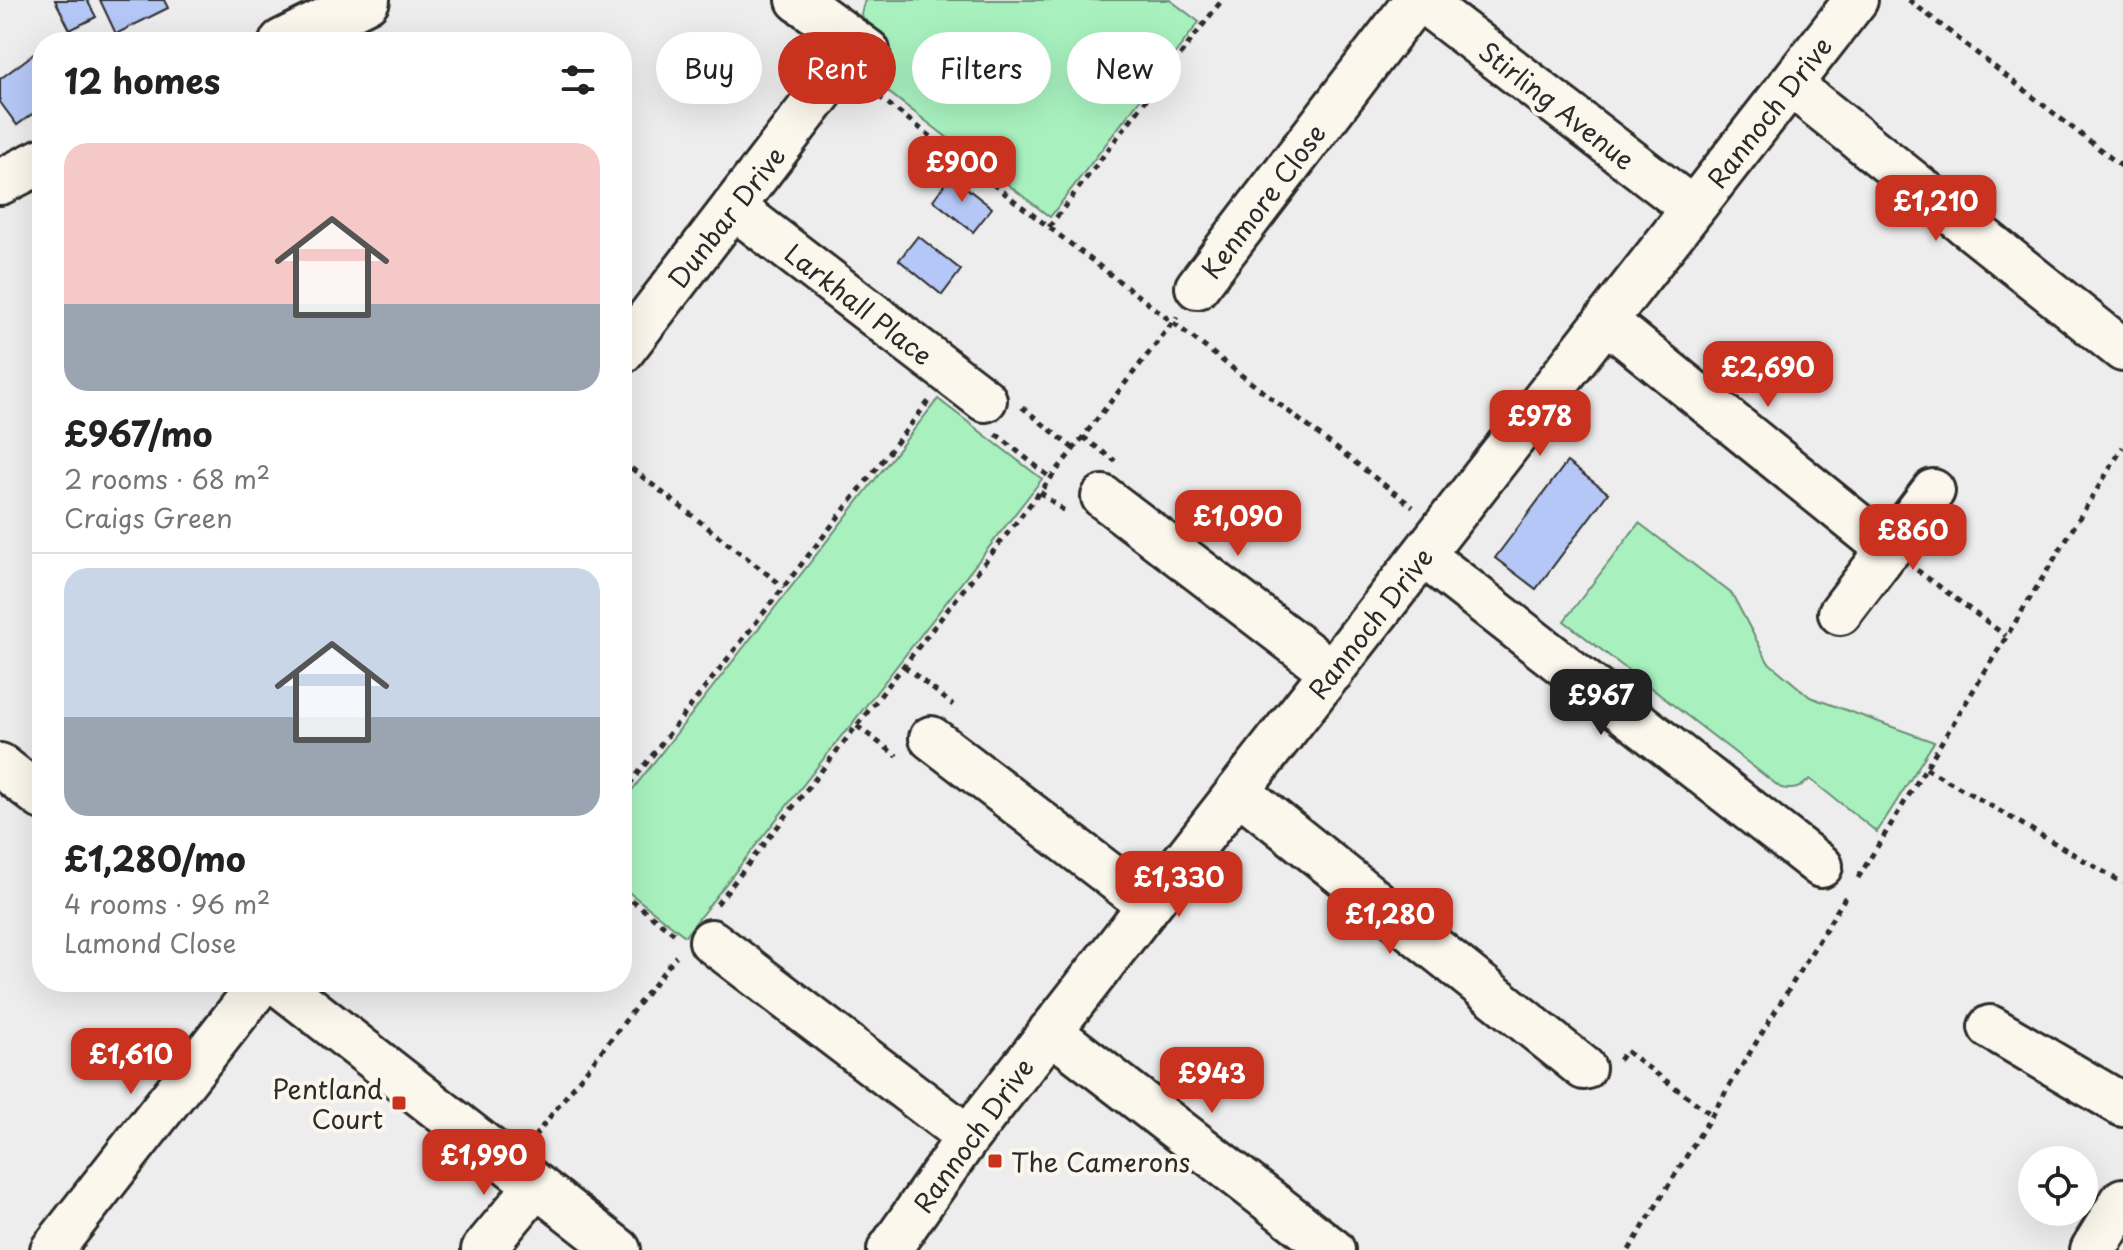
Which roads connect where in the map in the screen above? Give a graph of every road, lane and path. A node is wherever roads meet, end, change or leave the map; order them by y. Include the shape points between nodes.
1 (367, 0) edge
2 (1222, 0) edge
3 (1418, 0) edge
4 (1856, 0) edge
5 (1909, 0) edge
6 (802, 1) edge
7 (302, 32) edge
8 (824, 32) edge
9 (1790, 84) junction
10 (826, 104) edge
11 (893, 104) edge
12 (2123, 161) edge
13 (32, 166) edge
14 (0, 182) edge
15 (733, 207) junction
16 (1693, 209) junction
17 (1049, 227) junction
18 (1197, 287) joint
19 (1606, 321) junction
20 (1174, 322) junction
21 (632, 325) edge
22 (2123, 350) edge
23 (950, 374) junction
24 (1000, 401) joint
25 (2123, 447) edge
26 (1074, 449) junction
27 (632, 469) edge
28 (1933, 491) dead end
29 (1103, 497) dead end
30 (1432, 542) junction
31 (1889, 550) junction
32 (784, 587) junction
33 (1840, 613) dead end
34 (2006, 636) junction
35 (1332, 672) junction
36 (931, 738) dead end
37 (0, 766) edge
38 (1926, 768) junction
39 (632, 781) edge
40 (32, 790) edge
41 (1238, 791) junction
42 (1821, 866) dead end
43 (2123, 883) edge
44 (632, 899) edge
45 (1149, 905) junction
46 (697, 936) junction
47 (254, 992) edge
48 (289, 992) edge
49 (1990, 1027) dead end
50 (1050, 1031) junction
51 (1584, 1068) joint
52 (2123, 1105) edge
53 (1712, 1115) junction
54 (968, 1137) junction
55 (524, 1176) junction
56 (2121, 1210) edge
57 (52, 1250) edge
58 (483, 1250) edge
59 (619, 1250) edge
60 (889, 1250) edge
61 (1333, 1250) edge
62 (1629, 1250) edge
63 (2093, 1250) edge

1 - 7 main road
2 - 17 path
3 - 16 street, Stirling Avenue
3 - 18 street, Kenmore Close
4 - 9 street, Rannoch Drive
5 - 12 path via 2120,165
6 - 8 street
9 - 16 street, Rannoch Drive
9 - 22 street
10 - 15 street, Dunbar Drive
11 - 17 path
13 - 14 main road
15 - 21 street, Dunbar Drive
15 - 23 street, Larkhall Place
16 - 19 street, Rannoch Drive
17 - 20 path
18 - 20 path
19 - 30 street, Rannoch Drive
19 - 31 street
20 - 26 path
20 - 30 path
23 - 24 street, Larkhall Place
23 - 32 path
24 - 26 path
25 - 34 path
26 - 46 path
27 - 32 path
28 - 31 street
29 - 35 street
30 - 35 street, Rannoch Drive
30 - 42 street
31 - 33 street
31 - 34 path
32 - 39 path
34 - 38 path
35 - 41 street, Rannoch Drive
36 - 45 street
37 - 40 street
38 - 43 path
38 - 53 path
41 - 45 street, Rannoch Drive
41 - 51 street
44 - 46 path
45 - 50 street, Rannoch Drive
46 - 54 street
46 - 55 path
47 - 57 street
48 - 55 street
49 - 52 street
50 - 54 street, Rannoch Drive
50 - 61 street
51 - 53 path via 1603,1082 1626,1051
53 - 62 path
54 - 60 street, Rannoch Drive
55 - 58 street
55 - 59 street
56 - 63 main road

